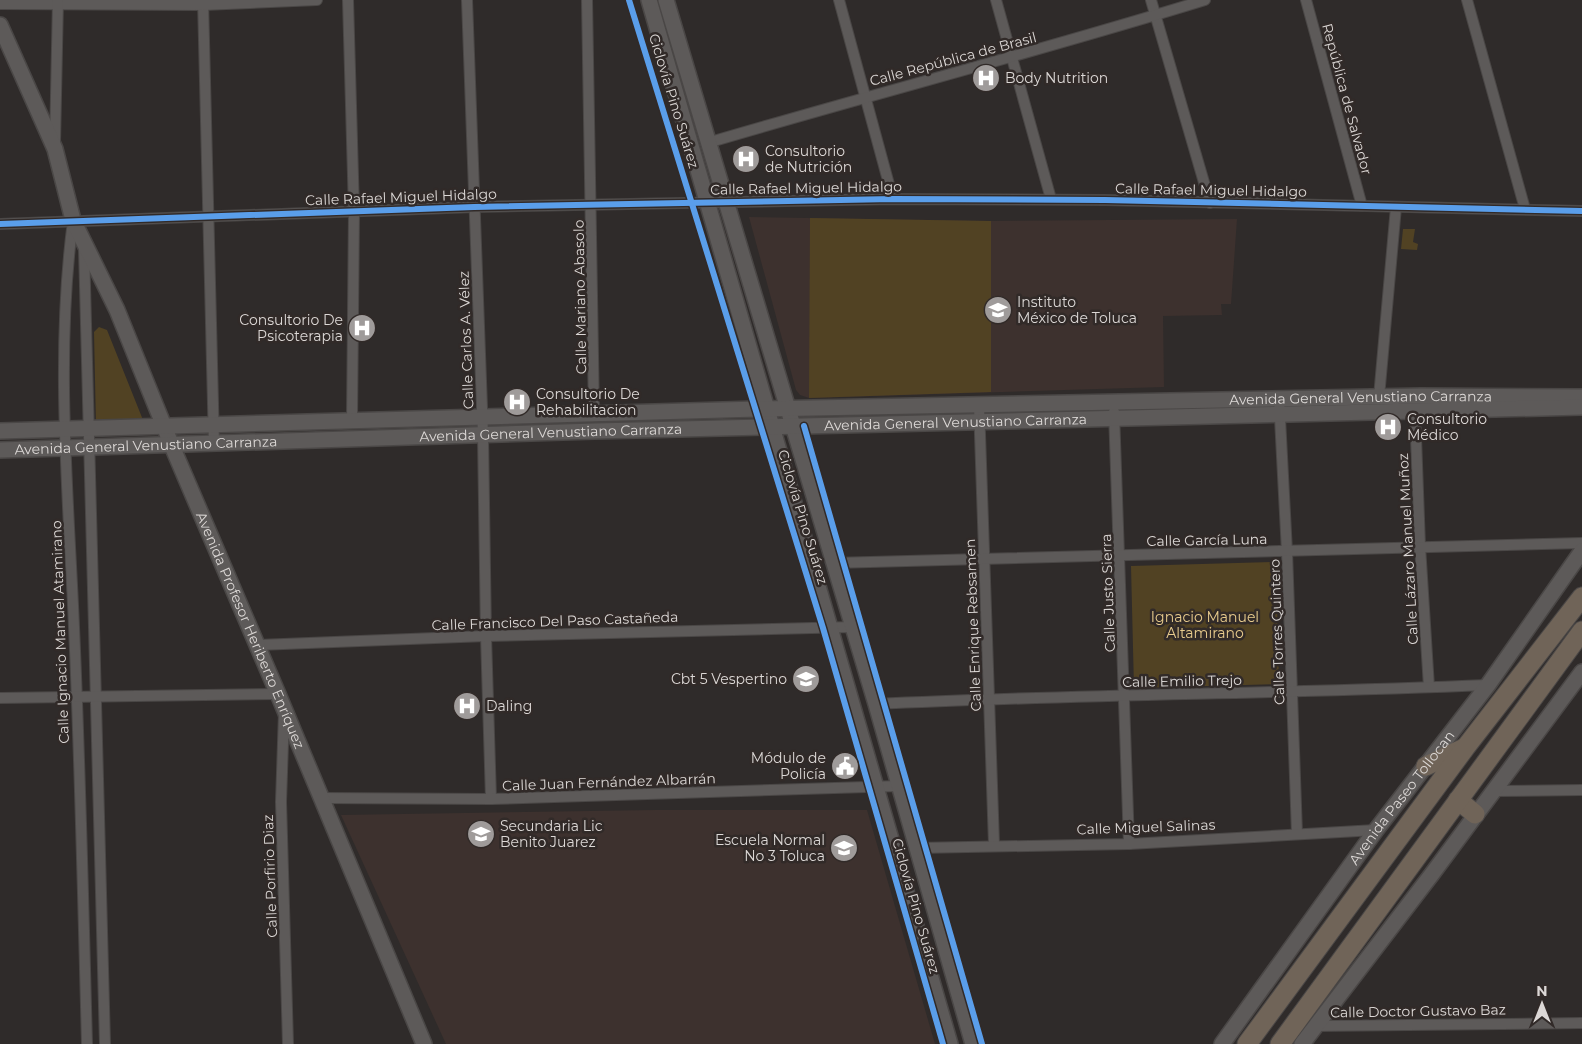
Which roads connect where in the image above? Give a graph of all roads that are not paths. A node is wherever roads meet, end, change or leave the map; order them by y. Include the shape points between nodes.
1 (317, 0) edge
2 (348, 0) edge
3 (467, 0) edge
4 (587, 0) edge
5 (649, 0) edge
6 (666, 0) edge
7 (839, 0) edge
8 (996, 0) edge
9 (1151, 0) edge
10 (1205, 0) edge
11 (1306, 0) edge
12 (1467, 0) edge
13 (58, 2) edge
14 (203, 3) edge
15 (0, 4) edge
16 (1156, 15) junction
17 (0, 25) edge
18 (1013, 58) junction
19 (866, 96) junction
20 (708, 143) junction
21 (55, 149) junction
22 (893, 198) junction
23 (1051, 199) junction
24 (707, 201) junction
25 (726, 201) junction
26 (1210, 203) junction
27 (590, 206) junction
28 (1362, 206) junction
29 (474, 207) junction
30 (1396, 207) junction
31 (1525, 209) junction
32 (354, 211) junction
33 (1582, 211) edge
34 (208, 216) junction
35 (73, 220) junction
36 (0, 224) edge
37 (84, 244) junction
38 (1379, 397) junction
39 (1582, 397) edge
40 (1114, 402) junction
41 (980, 405) junction
42 (1279, 406) junction
43 (1582, 407) edge
44 (768, 409) junction
45 (787, 409) junction
46 (1416, 410) junction
47 (594, 414) junction
48 (483, 417) junction
49 (1115, 418) junction
50 (352, 420) junction
51 (980, 422) junction
52 (214, 424) junction
53 (164, 426) junction
54 (773, 427) junction
55 (793, 427) junction
56 (89, 428) junction
57 (65, 430) junction
58 (0, 431) edge
59 (483, 435) junction
60 (214, 444) junction
61 (172, 446) junction
62 (90, 448) junction
63 (0, 450) edge
64 (66, 450) junction
65 (1582, 543) edge
66 (1420, 546) junction
67 (1582, 551) edge
68 (1287, 552) junction
69 (1120, 556) junction
70 (983, 558) junction
71 (833, 563) junction
72 (1582, 597) edge
73 (853, 627) junction
74 (831, 628) junction
75 (1582, 631) edge
76 (486, 636) junction
77 (258, 646) junction
78 (1582, 672) edge
79 (1488, 684) junction
80 (1429, 687) junction
81 (1293, 692) junction
82 (1125, 696) junction
83 (77, 697) junction
84 (95, 697) junction
85 (0, 698) edge
86 (990, 698) junction
87 (281, 700) junction
88 (876, 704) junction
89 (1465, 748) junction
90 (1426, 766) junction
91 (899, 786) junction
92 (876, 787) junction
93 (1582, 790) edge
94 (1494, 791) junction
95 (320, 798) junction
96 (491, 799) junction
97 (1458, 800) junction
98 (1476, 814) junction
99 (1376, 830) junction
100 (1297, 834) junction
101 (994, 844) junction
102 (1129, 844) junction
103 (918, 848) junction
104 (1582, 1023) edge
105 (1315, 1026) junction
106 (87, 1044) edge
107 (105, 1044) edge
108 (288, 1044) edge
109 (424, 1044) edge
110 (950, 1044) edge
111 (973, 1044) edge
112 (1222, 1044) edge
113 (1247, 1044) edge
114 (1280, 1044) edge
115 (1302, 1044) edge

1 - 14 street
2 - 32 street
3 - 29 street, Calle Carlos A. Vélez
4 - 27 street, Calle Mariano Abasolo
5 - 24 main road
6 - 20 main road
7 - 19 street
8 - 18 street
9 - 16 street
10 - 16 street, Calle República de Brasil
11 - 28 street, República de Salvador
12 - 31 street
13 - 14 street
13 - 15 street
13 - 21 street
14 - 34 street
16 - 18 street, Calle República de Brasil
16 - 26 street
17 - 21 main road, Avenida Profesor Heriberto Enríquez
18 - 19 street, Calle República de Brasil
18 - 23 street
19 - 20 street, Calle República de Brasil
19 - 22 street
20 - 25 main road
21 - 35 main road, Avenida Profesor Heriberto Enríquez
22 - 23 street, Calle Rafael Miguel Hidalgo
22 - 25 street, Calle Rafael Miguel Hidalgo
23 - 26 street, Calle Rafael Miguel Hidalgo
24 - 25 street, Calle Rafael Miguel Hidalgo
24 - 27 street, Calle Rafael Miguel Hidalgo
24 - 44 main road
25 - 45 main road
26 - 28 street, Calle Rafael Miguel Hidalgo
27 - 29 street, Calle Rafael Miguel Hidalgo
27 - 47 street, Calle Mariano Abasolo
28 - 30 street, Calle Rafael Miguel Hidalgo
29 - 32 street, Calle Rafael Miguel Hidalgo
29 - 48 street, Calle Carlos A. Vélez
30 - 31 street, Calle Rafael Miguel Hidalgo
30 - 38 street
31 - 33 street, Calle Rafael Miguel Hidalgo
32 - 34 street, Calle Rafael Miguel Hidalgo
32 - 50 street
34 - 35 street, Calle Rafael Miguel Hidalgo
34 - 52 street
35 - 36 street, Calle Rafael Miguel Hidalgo
35 - 37 main road, Avenida Profesor Heriberto Enríquez
35 - 57 street, Calle Ignacio Manuel Atamirano via 66,267
37 - 53 main road, Avenida Profesor Heriberto Enríquez via 117,310
37 - 56 street
38 - 39 main road, Avenida General Venustiano Carranza
38 - 42 main road, Avenida General Venustiano Carranza
40 - 41 main road, Avenida General Venustiano Carranza
40 - 42 main road, Avenida General Venustiano Carranza
40 - 49 street, Calle Justo Sierra
41 - 45 main road, Avenida General Venustiano Carranza
41 - 51 street, Calle Enrique Rebsamen
42 - 46 main road, Avenida General Venustiano Carranza
42 - 49 main road, Avenida General Venustiano Carranza
42 - 68 street, Calle Torres Quintero
43 - 46 main road, Avenida General Venustiano Carranza
44 - 45 main road, Avenida General Venustiano Carranza
44 - 47 main road, Avenida General Venustiano Carranza
44 - 54 main road
45 - 55 main road
46 - 66 street, Calle Lázaro Manuel Muñoz
47 - 48 main road, Avenida General Venustiano Carranza
48 - 50 main road, Avenida General Venustiano Carranza
48 - 59 street, Calle Carlos A. Vélez
49 - 51 main road, Avenida General Venustiano Carranza
49 - 69 street, Calle Justo Sierra
50 - 52 main road, Avenida General Venustiano Carranza
51 - 55 main road, Avenida General Venustiano Carranza
51 - 70 street, Calle Enrique Rebsamen
52 - 53 main road, Avenida General Venustiano Carranza
52 - 60 street
53 - 56 main road, Avenida General Venustiano Carranza
53 - 61 main road, Avenida Profesor Heriberto Enríquez
54 - 55 main road, Avenida General Venustiano Carranza
54 - 59 main road, Avenida General Venustiano Carranza
54 - 74 main road
55 - 71 main road
56 - 57 main road, Avenida General Venustiano Carranza
56 - 62 street
57 - 58 main road, Avenida General Venustiano Carranza
57 - 64 street, Calle Ignacio Manuel Atamirano
59 - 60 main road, Avenida General Venustiano Carranza
59 - 76 street, Calle Carlos A. Vélez
60 - 61 main road, Avenida General Venustiano Carranza
61 - 62 main road, Avenida General Venustiano Carranza
61 - 77 main road, Avenida Profesor Heriberto Enríquez
62 - 64 main road, Avenida General Venustiano Carranza
62 - 84 street
63 - 64 main road, Avenida General Venustiano Carranza
64 - 83 street, Calle Ignacio Manuel Atamirano
65 - 66 street, Calle García Luna
66 - 68 street, Calle García Luna
66 - 80 street, Calle Lázaro Manuel Muñoz
67 - 79 main road, Avenida Paseo Tollocan
68 - 69 street, Calle García Luna
68 - 81 street, Calle Torres Quintero
69 - 70 street, Calle García Luna
69 - 82 street, Calle Justo Sierra
70 - 71 street, Calle García Luna
70 - 86 street, Calle Enrique Rebsamen
71 - 73 main road
72 - 89 highway, Avenida Paseo Tollocan
73 - 74 street, Calle Francisco Del Paso Castañeda
73 - 88 main road
74 - 76 street, Calle Francisco Del Paso Castañeda
74 - 92 main road
75 - 97 highway
76 - 77 street, Calle Francisco Del Paso Castañeda
76 - 96 street, Calle Carlos A. Vélez
77 - 87 main road, Avenida Profesor Heriberto Enríquez
78 - 94 main road
79 - 80 street, Calle Emilio Trejo
79 - 90 main road, Avenida Paseo Tollocan
80 - 81 street, Calle Emilio Trejo
81 - 82 street, Calle Emilio Trejo
81 - 100 street, Calle Torres Quintero
82 - 86 street, Calle Emilio Trejo
82 - 102 street, Calle Justo Sierra
83 - 84 street
83 - 85 street
83 - 106 street, Calle Ignacio Manuel Atamirano
84 - 87 street
84 - 107 street
86 - 88 street, Calle Emilio Trejo
86 - 101 street, Calle Enrique Rebsamen
87 - 95 main road, Avenida Profesor Heriberto Enríquez
87 - 108 street, Calle Porfirio Diaz
88 - 91 main road
89 - 90 highway
89 - 113 highway, Avenida Paseo Tollocan
90 - 99 main road, Avenida Paseo Tollocan
91 - 92 street, Calle Juan Fernández Albarrán
91 - 103 main road
92 - 96 street, Calle Juan Fernández Albarrán
92 - 110 main road
93 - 94 street
94 - 98 main road
95 - 96 street, Calle Juan Fernández Albarrán
95 - 109 main road, Avenida Profesor Heriberto Enríquez
97 - 98 highway
97 - 114 highway
98 - 105 main road
99 - 100 street, Calle Miguel Salinas
99 - 112 main road, Avenida Paseo Tollocan
100 - 102 street, Calle Miguel Salinas
101 - 102 street, Calle Miguel Salinas
101 - 103 street, Calle Miguel Salinas
103 - 111 main road
104 - 105 street, Calle Doctor Gustavo Baz
105 - 115 main road

